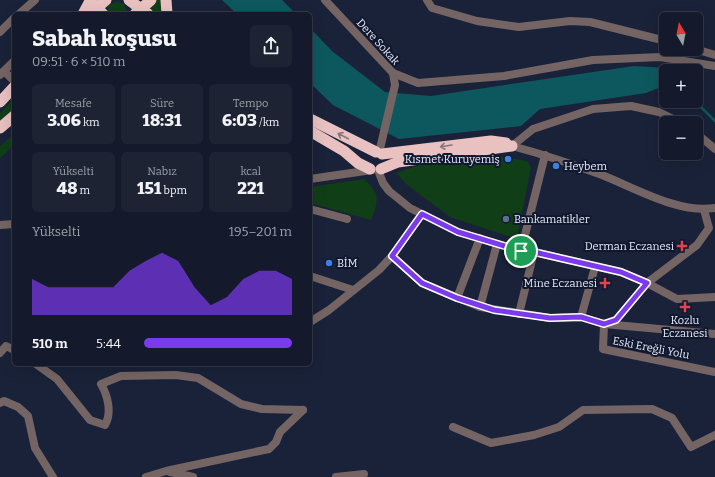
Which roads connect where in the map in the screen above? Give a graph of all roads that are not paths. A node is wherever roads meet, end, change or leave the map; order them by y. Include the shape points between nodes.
1 (35, 0) edge
2 (106, 0) edge
3 (129, 0) edge
4 (151, 0) edge
5 (166, 0) edge
6 (325, 0) edge
7 (427, 0) edge
8 (94, 7) edge
9 (21, 12) edge
10 (141, 12) edge
11 (167, 12) edge
12 (12, 20) edge
13 (0, 32) edge
14 (659, 39) edge
15 (703, 51) edge
16 (715, 55) edge
17 (12, 65) edge
18 (715, 66) edge
19 (2, 73) edge
20 (393, 73) junction
21 (12, 80) edge
22 (12, 89) edge
23 (0, 102) edge
24 (667, 116) edge
25 (12, 118) edge
26 (312, 120) edge
27 (0, 128) edge
28 (312, 132) edge
29 (703, 140) edge
30 (512, 146) junction
31 (715, 149) edge
32 (379, 153) junction
33 (545, 155) junction
34 (375, 170) junction
35 (312, 179) edge
36 (715, 208) edge
37 (312, 210) edge
38 (704, 210) junction
39 (422, 214) junction
40 (347, 219) dead end
41 (12, 224) edge
42 (0, 225) edge
43 (480, 238) junction
44 (497, 244) junction
45 (521, 251) junction
46 (534, 252) junction
47 (392, 256) junction
48 (595, 267) junction
49 (312, 277) edge
50 (647, 283) junction
51 (353, 290) junction
52 (715, 297) edge
53 (457, 298) junction
54 (480, 307) junction
55 (519, 314) junction
56 (581, 317) junction
57 (312, 321) edge
58 (604, 324) junction
59 (715, 334) edge
60 (12, 349) edge
61 (0, 352) edge
62 (39, 366) edge
63 (715, 372) edge
64 (0, 403) edge
65 (453, 427) dead end
66 (715, 436) edge
67 (166, 471) junction
68 (364, 474) dead end
69 (53, 477) edge
70 (146, 477) edge
71 (193, 477) edge
72 (336, 477) edge

1 - 9 street
2 - 8 highway
3 - 10 highway
4 - 10 highway
5 - 11 highway
6 - 20 street, Dere Sokak
7 - 14 street via 432,8 476,21 519,27 570,21 590,22
12 - 13 street
15 - 16 street
17 - 19 street
18 - 20 street via 660,57 593,60 504,76 418,83
19 - 21 street
20 - 32 street, Dere Sokak via 395,85
22 - 23 highway
24 - 30 street via 631,106 593,109 533,129
25 - 27 highway
32 -> 26 highway
28 - 34 highway via 344,151 358,163
29 - 31 street
30 -> 32 highway via 504,142 491,141
30 - 33 street
30 - 34 highway via 398,162
32 - 34 highway via 385,162
32 - 34 highway via 371,154 367,158 366,164
33 - 38 street via 660,200
33 - 45 street
34 - 35 street
34 - 39 street via 389,191
36 - 38 street
37 - 40 street
38 - 50 street, Eski Ereğli Yolu via 710,228 697,245
39 - 43 street via 458,232
39 - 47 street
41 - 42 street
43 - 44 street
43 - 53 street
44 - 45 street
44 - 54 street
45 - 46 street
46 - 48 street
46 - 55 street
47 - 51 street via 379,270
47 - 53 street via 422,283
48 - 50 street via 621,272
48 - 56 street
49 - 51 street
50 - 52 street via 677,299
50 - 58 street, Eski Ereğli Yolu via 616,320
51 - 57 street
53 - 54 street
54 - 55 street
55 - 56 street via 550,318
56 - 58 street
58 - 59 street
58 - 63 street, Eski Ereğli Yolu via 603,349
60 - 61 street via 6,346
62 - 67 street via 57,379 90,420 105,425 109,418 107,394 101,384 121,376 176,375 198,378 242,404 262,409 303,410 280,432 276,442 269,449
64 - 69 street via 18,407 28,416 35,448
65 - 66 street via 491,443 534,435 558,427 584,410 652,409 672,418 692,447
67 - 70 street
67 - 71 street
68 - 72 street

